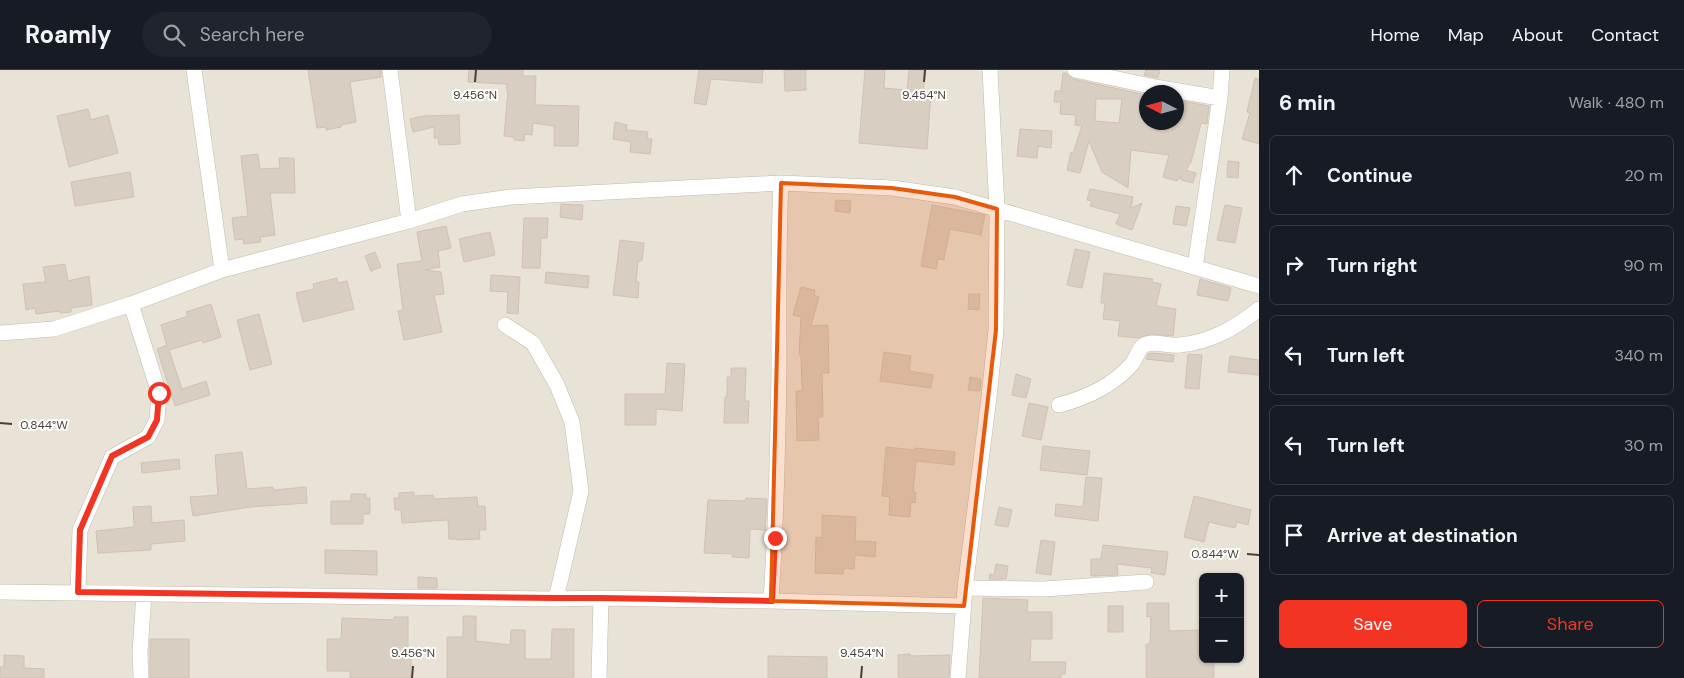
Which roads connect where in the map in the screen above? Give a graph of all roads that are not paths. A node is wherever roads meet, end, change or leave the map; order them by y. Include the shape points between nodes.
1 (194, 70) edge
2 (390, 70) edge
3 (990, 70) edge
4 (1075, 70) edge
5 (1222, 70) edge
6 (1220, 98) junction
7 (781, 183) junction
8 (997, 209) junction
9 (409, 222) junction
10 (1195, 267) junction
11 (222, 270) junction
12 (1259, 286) edge
13 (131, 304) junction
14 (1259, 310) edge
15 (505, 325) dead end
16 (0, 334) edge
17 (1058, 405) dead end
18 (1146, 582) dead end
19 (964, 588) junction
20 (0, 592) edge
21 (78, 592) junction
22 (144, 594) junction
23 (556, 598) junction
24 (601, 598) junction
25 (772, 601) junction
26 (964, 606) junction
27 (141, 678) edge
28 (599, 678) edge
29 (958, 678) edge

1 - 11 street
2 - 9 street
3 - 8 street
4 - 6 street
5 - 6 street
6 - 10 street
7 - 8 street via 892,188 955,197
7 - 9 street via 510,197 462,204
7 - 25 street
8 - 10 street
8 - 19 street via 996,330
9 - 11 street
10 - 12 street
11 - 13 street
13 - 16 street via 54,329
13 - 21 street via 159,393 157,420 148,437 112,456 80,530
14 - 17 street via 1218,336 1180,345 1144,345 1130,366 1099,390
15 - 23 street via 533,342 572,422 581,491
18 - 19 street via 1044,589
19 - 26 street
20 - 21 street
21 - 22 street
22 - 23 street
22 - 27 street
23 - 24 street
24 - 25 street
24 - 28 street
25 - 26 street
26 - 29 street

